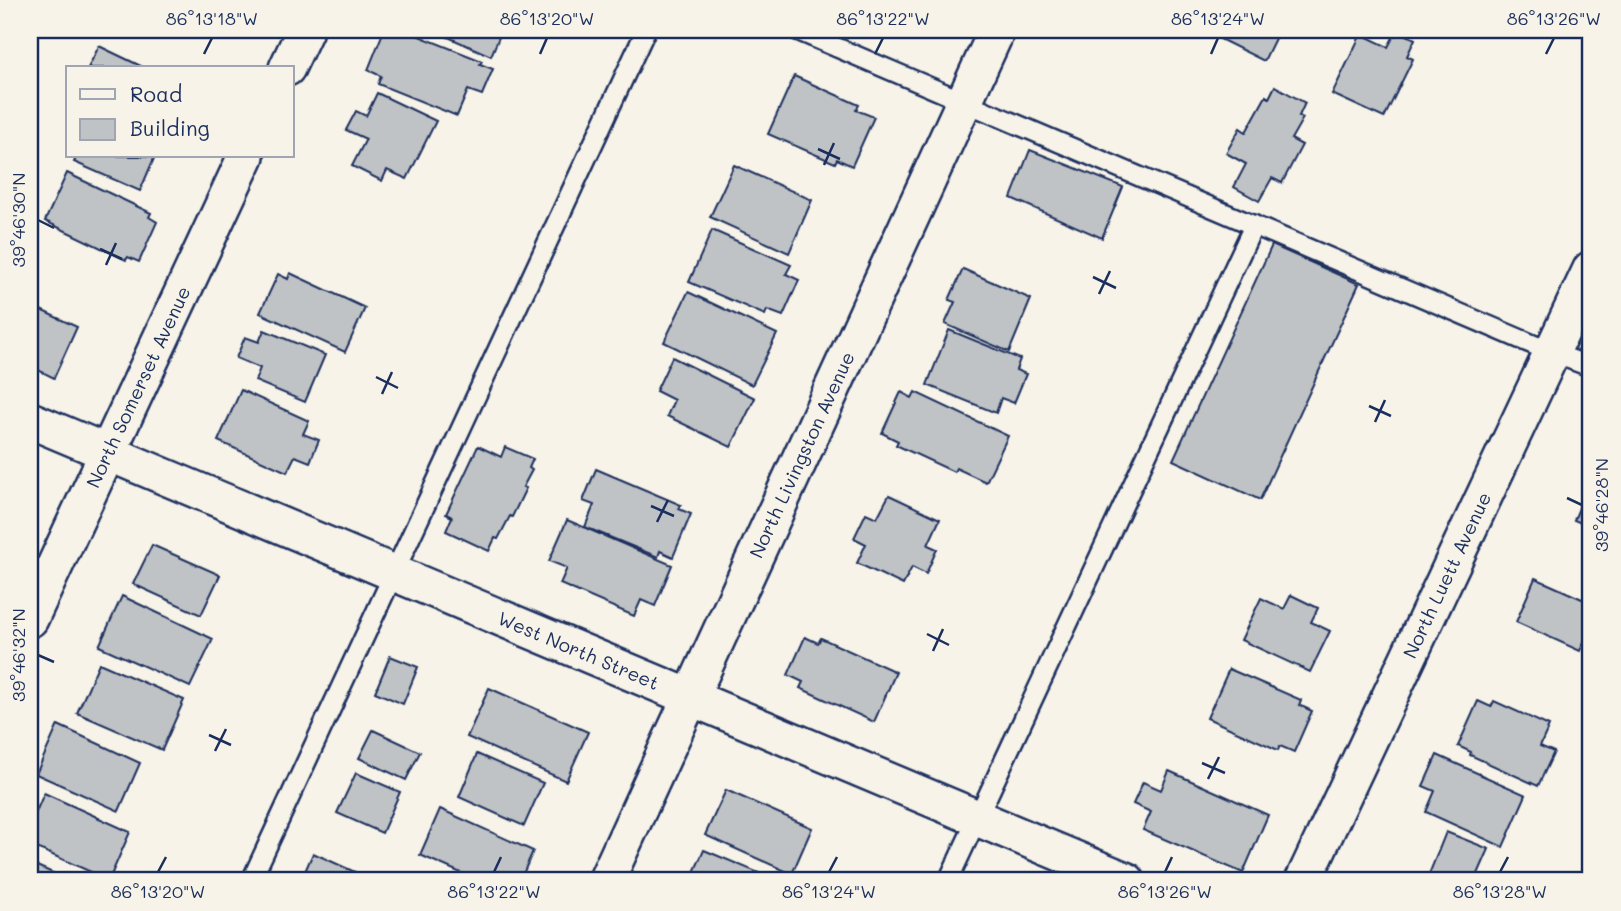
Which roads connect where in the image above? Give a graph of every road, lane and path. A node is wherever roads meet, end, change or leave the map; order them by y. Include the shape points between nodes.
1 (305, 30) edge
2 (646, 30) edge
3 (796, 30) edge
4 (997, 30) edge
5 (288, 66) edge
6 (963, 101) junction
7 (245, 158) edge
8 (1254, 225) junction
9 (1591, 269) edge
10 (1553, 353) junction
11 (1591, 367) edge
12 (30, 420) edge
13 (107, 453) junction
14 (393, 574) junction
15 (30, 619) edge
16 (690, 699) junction
17 (977, 819) junction
18 (251, 881) edge
19 (606, 881) edge
20 (948, 881) edge
21 (1127, 881) edge
22 (1303, 881) edge

1 - 5 street
2 - 14 lane
3 - 6 lane
4 - 6 street, North Livingston Avenue
6 - 8 lane
6 - 16 street, North Livingston Avenue
7 - 13 street, North Somerset Avenue
8 - 10 lane
8 - 17 lane
9 - 10 street, North Luett Avenue
10 - 11 lane
10 - 22 street, North Luett Avenue
12 - 13 street, West North Street
13 - 14 street, West North Street
13 - 15 street, North Somerset Avenue
14 - 16 street, West North Street
14 - 18 lane
16 - 17 street, West North Street
16 - 19 street, North Livingston Avenue
17 - 20 lane
17 - 21 street, West North Street

